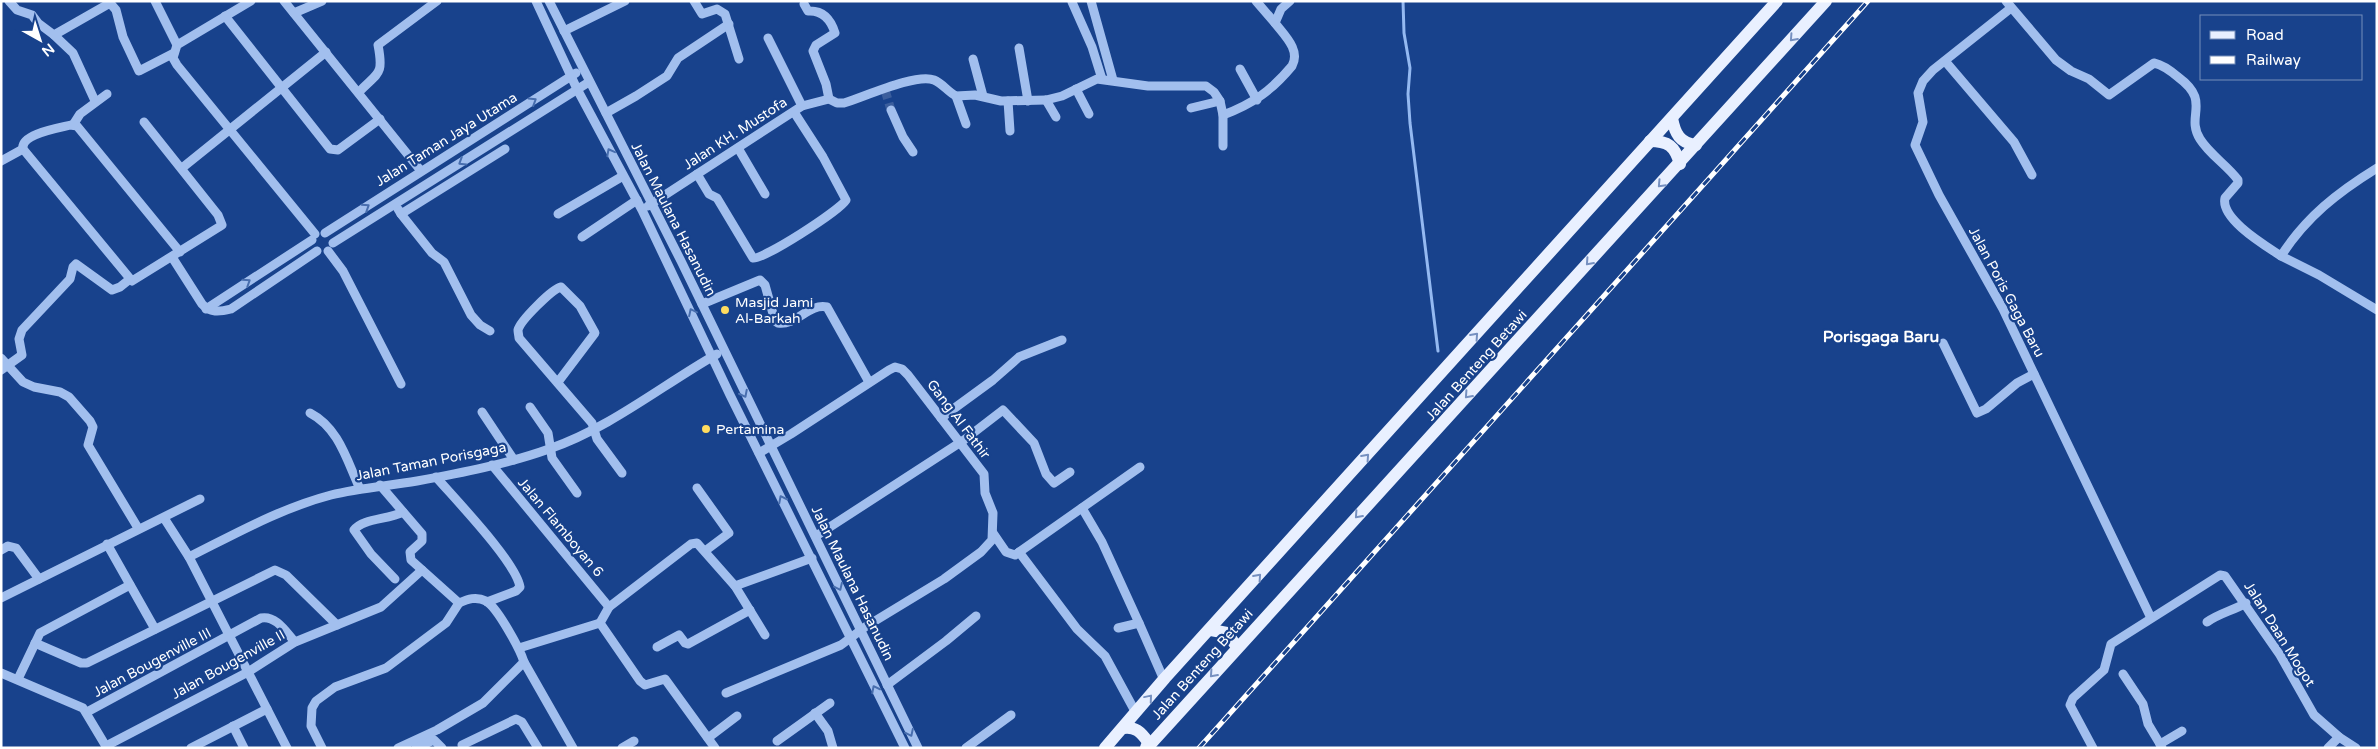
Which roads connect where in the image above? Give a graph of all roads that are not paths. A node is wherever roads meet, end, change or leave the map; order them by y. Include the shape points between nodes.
1 (9, 1) edge
2 (155, 1) edge
3 (251, 1) edge
4 (284, 1) edge
5 (322, 1) edge
6 (437, 1) edge
7 (536, 1) edge
8 (549, 1) edge
9 (625, 1) edge
10 (694, 1) edge
11 (1256, 1) edge
12 (1290, 1) edge
13 (1777, 1) edge
14 (1826, 1) edge
15 (1072, 2) edge
16 (804, 4) dead end
17 (1092, 5) edge
18 (2009, 5) edge
19 (294, 14) junction
20 (224, 16) junction
21 (1274, 22) junction
22 (729, 24) junction
23 (567, 30) junction
24 (54, 35) junction
25 (768, 38) dead end
26 (1019, 48) dead end
27 (175, 49) junction
28 (326, 52) junction
29 (739, 59) dead end
30 (972, 59) dead end
31 (1944, 61) junction
32 (582, 69) junction
33 (1240, 70) dead end
34 (571, 76) junction
35 (1102, 79) junction
36 (1113, 80) junction
37 (589, 82) junction
38 (282, 88) junction
39 (577, 89) junction
40 (1076, 89) junction
41 (358, 92) junction
42 (107, 94) dead end
43 (956, 96) junction
44 (983, 96) junction
45 (829, 99) junction
46 (1046, 100) junction
47 (1257, 100) junction
48 (95, 101) junction
49 (1008, 101) junction
50 (1028, 101) junction
51 (1220, 101) junction
52 (802, 106) junction
53 (1191, 108) dead end
54 (890, 110) tunnel mouth
55 (607, 112) junction
56 (794, 112) junction
57 (1089, 114) dead end
58 (1224, 114) junction
59 (1056, 117) dead end
60 (380, 119) junction
61 (144, 122) dead end
62 (1673, 122) junction
63 (966, 124) dead end
64 (73, 125) junction
65 (230, 130) junction
66 (1010, 131) dead end
67 (1654, 141) junction
68 (1692, 144) junction
69 (1223, 146) dead end
70 (23, 148) junction
71 (738, 148) junction
72 (484, 149) junction
73 (504, 149) dead end
74 (912, 152) dead end
75 (490, 159) junction
76 (1679, 159) junction
77 (1, 161) edge
78 (182, 168) junction
79 (2377, 168) edge
80 (421, 171) junction
81 (697, 174) junction
82 (2032, 175) dead end
83 (623, 176) junction
84 (424, 186) junction
85 (765, 194) dead end
86 (430, 197) junction
87 (636, 200) junction
88 (655, 202) junction
89 (395, 205) junction
90 (642, 210) junction
91 (401, 214) junction
92 (558, 214) dead end
93 (325, 233) junction
94 (313, 237) junction
95 (582, 237) dead end
96 (331, 247) junction
97 (317, 251) junction
98 (176, 255) junction
99 (2281, 256) junction
100 (130, 279) junction
101 (702, 304) junction
102 (206, 309) junction
103 (2377, 310) edge
104 (490, 331) dead end
105 (1062, 340) dead end
106 (1943, 343) dead end
107 (724, 350) junction
108 (712, 356) junction
109 (1, 358) edge
110 (4, 368) edge
111 (2034, 374) junction
112 (558, 382) junction
113 (869, 382) junction
114 (402, 384) dead end
115 (530, 408) dead end
116 (482, 412) dead end
117 (310, 413) dead end
118 (941, 418) junction
119 (595, 431) junction
120 (958, 443) junction
121 (770, 446) junction
122 (550, 449) junction
123 (759, 453) junction
124 (514, 460) junction
125 (492, 465) junction
126 (1140, 468) dead end
127 (1070, 472) dead end
128 (622, 473) dead end
129 (436, 477) junction
130 (380, 485) junction
131 (697, 488) dead end
132 (360, 489) junction
133 (577, 493) dead end
134 (200, 499) dead end
135 (1082, 508) junction
136 (403, 512) junction
137 (804, 512) junction
138 (164, 518) junction
139 (792, 518) junction
140 (138, 528) junction
141 (994, 533) junction
142 (819, 534) junction
143 (108, 544) junction
144 (1, 550) edge
145 (705, 551) junction
146 (1019, 552) junction
147 (189, 557) junction
148 (812, 558) junction
149 (422, 570) junction
150 (39, 579) junction
151 (395, 579) dead end
152 (130, 585) junction
153 (734, 586) junction
154 (1, 598) edge
155 (211, 600) junction
156 (459, 602) junction
157 (488, 602) junction
158 (2246, 604) junction
159 (609, 606) junction
160 (750, 610) junction
161 (976, 616) dead end
162 (2151, 618) junction
163 (2207, 622) dead end
164 (600, 623) junction
165 (1139, 623) junction
166 (337, 625) junction
167 (865, 627) junction
168 (155, 628) junction
169 (1118, 628) dead end
170 (1211, 630) junction
171 (765, 635) dead end
172 (230, 636) junction
173 (850, 638) junction
174 (295, 642) junction
175 (35, 643) junction
176 (657, 647) dead end
177 (520, 648) junction
178 (1237, 648) junction
179 (524, 662) junction
180 (248, 672) junction
181 (1, 673) edge
182 (2123, 674) dead end
183 (18, 679) junction
184 (1164, 680) junction
185 (886, 685) junction
186 (726, 693) dead end
187 (830, 703) dead end
188 (267, 709) junction
189 (87, 712) junction
190 (816, 713) junction
191 (1136, 713) junction
192 (1011, 715) dead end
193 (737, 716) dead end
194 (233, 726) junction
195 (1123, 728) junction
196 (2182, 732) dead end
197 (2339, 737) junction
198 (708, 738) junction
199 (634, 741) dead end
200 (777, 741) edge
201 (474, 744) edge
202 (462, 745) dead end
203 (2161, 746) edge
204 (106, 747) edge
205 (194, 747) edge
206 (244, 748) edge
207 (287, 748) edge
208 (322, 748) edge
209 (398, 748) edge
210 (416, 748) edge
211 (442, 748) edge
212 (538, 748) edge
213 (573, 748) edge
214 (622, 748) edge
215 (716, 748) edge
216 (833, 748) edge
217 (905, 748) edge
218 (918, 748) edge
219 (966, 748) edge
220 (1105, 748) edge
221 (1147, 748) edge
222 (2093, 748) edge
223 (2328, 748) edge
224 (2356, 748) edge

1 - 24 street via 17,10 32,15
2 - 27 street
3 - 20 street
4 - 19 street
5 - 19 street
6 - 41 street via 378,45 380,70
7 - 34 street, Jalan Maulana Hasanudin
8 - 23 street, Jalan Maulana Hasanudin
9 - 23 street
10 - 22 street via 702,14 717,9 722,11
11 - 21 street
12 - 21 street
13 - 62 main road, Jalan Benteng Betawi
14 -> 68 main road, Jalan Benteng Betawi
15 - 35 street
16 - 45 street via 808,11 824,15 835,33 816,45 813,51
17 - 36 street
18 - 31 street, Jalan Poris Gaga Baru
18 - 99 street via 2064,67 2089,79 2109,95 2154,63 2185,82 2196,95 2200,138 2238,180 2225,198 2225,205 2242,229
19 - 28 street
20 - 27 street
20 - 38 street
21 - 47 street via 1293,48 1296,60 1272,89
22 - 29 street
22 - 55 street via 678,58 667,76
23 - 32 street, Jalan Maulana Hasanudin
24 - 27 street via 110,3 116,10 123,37 139,71
24 - 48 street via 73,53
25 - 52 street
26 - 50 street
27 - 65 street via 177,66
28 - 38 street
28 - 41 street
30 - 44 street
31 - 82 street via 2014,142
31 - 111 street, Jalan Poris Gaga Baru via 1922,81 1918,93 1923,122 1915,145
32 - 34 street, Jalan Taman Jaya Utama
32 - 37 street, Jalan Maulana Hasanudin
33 - 47 street
34 - 39 street, Jalan Maulana Hasanudin
80 -> 34 street, Jalan Taman Jaya Utama
35 - 36 street
35 - 40 street
36 - 51 street via 1148,86 1206,86
37 - 39 street, Jalan Taman Jaya Utama
37 - 55 street, Jalan Maulana Hasanudin
38 - 60 street via 330,149 334,150
38 - 65 street
39 - 72 street, Jalan Taman Jaya Utama
83 -> 39 street, Jalan Maulana Hasanudin
40 - 46 street
40 - 57 street
41 - 60 street
42 - 48 street
43 - 44 street
43 - 45 street, Jalan KH. Mustofa via 928,79 913,80 844,103
43 - 63 street
44 - 49 street
45 - 52 street, Jalan KH. Mustofa
46 - 50 street
46 - 59 street
47 - 58 street
48 - 64 street
49 - 50 street
49 - 66 street
51 - 53 street
51 - 58 street
52 - 56 street, Jalan KH. Mustofa
54 - 74 street
55 - 88 street, Jalan Maulana Hasanudin
56 - 71 street, Jalan KH. Mustofa
56 - 81 street via 846,200 798,236 764,256 753,258 717,198 709,194
58 - 69 street
60 - 80 street
61 - 78 street
62 - 67 main road, Jalan Benteng Betawi
62 - 68 main road via 1679,138
64 - 70 street via 32,136 24,141
64 - 98 street via 81,129
65 - 78 street
65 - 94 street
67 - 76 main road via 1669,144
170 -> 67 main road, Jalan Benteng Betawi
68 - 76 main road, Jalan Benteng Betawi
70 - 77 street
70 - 100 street
71 - 81 street, Jalan KH. Mustofa
71 - 85 street
72 - 75 street
72 -> 84 street, Jalan Taman Jaya Utama
73 - 75 street
75 - 86 street
76 -> 178 main road, Jalan Benteng Betawi
78 - 98 street via 222,221 219,227
79 - 99 street via 2319,208
93 -> 80 street, Jalan Taman Jaya Utama
81 - 88 street, Jalan KH. Mustofa
83 - 87 street, Jalan Maulana Hasanudin
83 - 92 street
84 - 86 street
84 - 89 street, Jalan Taman Jaya Utama
86 - 91 street
87 - 90 street, Jalan Maulana Hasanudin
87 - 95 street
88 - 90 street, Jalan KH. Mustofa
88 - 101 street, Jalan Maulana Hasanudin
89 - 91 street
89 - 96 street, Jalan Taman Jaya Utama
108 -> 90 street, Jalan Maulana Hasanudin
91 - 104 street via 444,262 471,314
93 - 94 street
93 - 96 street
94 - 97 street
102 -> 94 street
96 - 97 street
96 - 114 street
97 - 102 street via 231,309 219,312
98 - 100 street via 132,281
98 - 102 street
99 - 103 street
100 - 110 street via 112,290 76,264 70,280 26,324 19,339 22,354
101 - 107 street, Jalan Maulana Hasanudin
101 - 113 street via 756,280 764,283 778,323 827,307
105 - 118 street via 1019,356 993,380
106 - 111 street via 1977,413
107 - 108 street, Jalan Taman Porisgaga
107 -> 121 street, Jalan Maulana Hasanudin
108 - 119 street, Jalan Taman Porisgaga
108 - 123 street, Jalan Maulana Hasanudin
109 - 110 street
110 - 140 street via 28,384 69,397 90,421 93,427 88,445
111 - 162 street, Jalan Poris Gaga Baru
112 - 112 street via 518,333 523,322 561,287 580,306 595,333
112 - 119 street
113 - 118 street, Gang Al Fathir via 889,370 902,369
113 - 121 street, Gang Al Fathir
115 - 122 street via 548,433
116 - 124 street
117 - 132 street via 326,423 337,438
118 - 120 street, Gang Al Fathir
119 - 122 street, Jalan Taman Porisgaga
119 - 128 street via 597,439
120 - 127 street via 1004,410 1034,443 1046,474 1054,483
120 - 141 street, Gang Al Fathir via 985,478 984,493 994,513
120 - 142 street
121 - 123 street, Gang Al Fathir
121 - 137 street, Jalan Maulana Hasanudin
122 - 124 street, Jalan Taman Porisgaga
122 - 133 street via 552,458
139 -> 123 street, Jalan Maulana Hasanudin
124 - 125 street, Jalan Taman Porisgaga
125 - 129 street, Jalan Taman Porisgaga
125 - 159 street, Jalan Flamboyan 6
126 - 135 street
129 - 130 street, Jalan Taman Porisgaga
129 - 157 street via 508,562 519,582 520,587 516,591
130 - 132 street, Jalan Taman Porisgaga
130 - 136 street
131 - 145 street via 729,533
132 - 147 street, Jalan Taman Porisgaga via 286,509
134 - 138 street
135 - 146 street
135 - 165 street via 1102,542
136 - 149 street via 422,534 422,541 409,555
136 - 151 street via 361,524 354,530 370,554
137 - 139 street
137 - 142 street, Jalan Maulana Hasanudin
138 - 140 street
138 - 147 street
139 - 148 street, Jalan Maulana Hasanudin
140 - 143 street
141 - 146 street via 1006,552 1013,555
141 - 167 street via 990,544 944,579
142 -> 167 street, Jalan Maulana Hasanudin
143 - 150 street
143 - 152 street
144 - 150 street via 8,546 16,548
145 - 153 street
145 - 159 street via 697,543 691,544
146 - 191 street via 1077,629 1100,651
147 - 155 street
148 - 153 street
148 - 173 street, Jalan Maulana Hasanudin
149 - 156 street
149 - 166 street, Jalan Bougenville II via 390,601
150 - 154 street
152 - 168 street
152 - 175 street via 40,633
153 - 160 street
155 - 166 street via 269,571 280,571
155 - 168 street
155 - 172 street
156 - 157 street via 476,598
156 - 208 street via 446,623 386,668 335,687 316,701 312,708 311,726
157 - 177 street
158 - 162 street, Jalan Daan Mogot via 2225,576 2220,576
158 - 163 street via 2222,612
158 - 197 street, Jalan Daan Mogot via 2314,715
159 - 164 street
160 - 171 street
160 - 176 street via 688,644 678,635
161 - 185 street
162 - 222 street via 2111,644 2104,670 2073,698 2070,705
164 - 177 street
164 - 198 street via 641,683 645,685 665,679
165 - 169 street
165 - 184 street
166 - 174 street, Jalan Bougenville II
167 - 173 street
167 - 185 street, Jalan Maulana Hasanudin
168 - 175 street via 87,663 80,663
170 - 178 main road via 1227,633
170 - 184 main road, Jalan Benteng Betawi
172 - 174 street, Jalan Bougenville III via 261,618 270,618
172 - 180 street
172 - 189 street, Jalan Bougenville III
173 - 186 street via 841,645
217 -> 173 street, Jalan Maulana Hasanudin
174 - 180 street, Jalan Bougenville II
175 - 183 street
177 - 179 street
178 -> 221 main road, Jalan Benteng Betawi
179 - 209 street via 483,703
179 - 213 street
180 - 188 street
180 - 204 street, Jalan Bougenville II
181 - 183 street
182 - 203 street via 2143,704 2148,724
183 - 189 street
191 -> 184 main road, Jalan Benteng Betawi
185 -> 218 street, Jalan Maulana Hasanudin
187 - 190 street
188 - 194 street
188 - 207 street
189 - 204 street
190 - 200 street
190 - 216 street via 828,731
191 - 195 main road, Jalan Benteng Betawi
192 - 219 street
193 - 198 street
194 - 205 street
194 - 206 street
195 - 220 main road, Jalan Benteng Betawi
195 - 221 main road via 1138,730 1148,742
196 - 203 street
197 - 223 street
197 - 224 street, Jalan Daan Mogot
198 - 215 street
199 - 214 street
201 - 202 street
201 - 212 street via 512,719 520,719
210 - 211 street via 434,740

